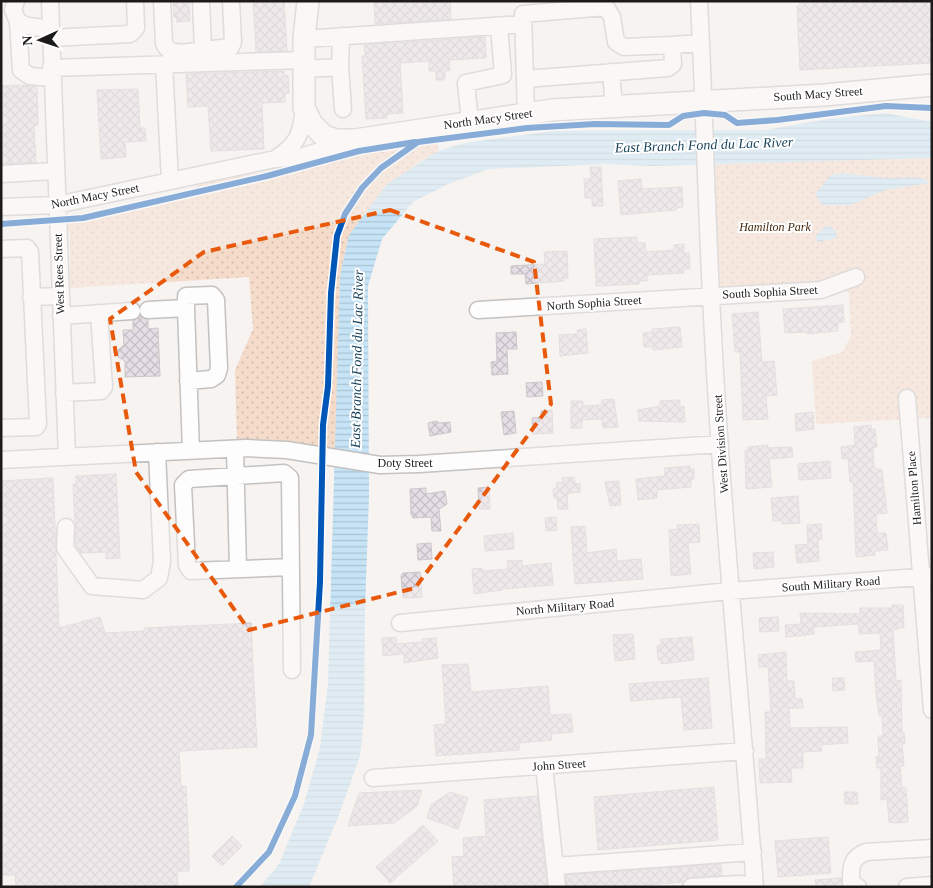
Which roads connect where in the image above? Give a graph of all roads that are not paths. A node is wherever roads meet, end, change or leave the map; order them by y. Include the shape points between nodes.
1 (16, 1) edge
2 (50, 1) edge
3 (135, 1) edge
4 (162, 1) edge
5 (201, 1) edge
6 (231, 1) edge
7 (699, 1) edge
8 (305, 15) edge
9 (18, 22) junction
10 (523, 24) junction
11 (499, 26) junction
12 (50, 33) junction
13 (341, 36) junction
14 (701, 43) junction
15 (672, 45) junction
16 (203, 50) junction
17 (164, 64) junction
18 (304, 64) junction
19 (340, 67) junction
20 (611, 72) junction
21 (51, 73) junction
22 (525, 79) junction
23 (932, 85) edge
24 (704, 100) junction
25 (614, 106) junction
26 (304, 108) junction
27 (343, 109) dead end
28 (526, 113) junction
29 (470, 122) junction
30 (356, 140) junction
31 (276, 159) junction
32 (55, 171) junction
33 (1, 174) edge
34 (170, 181) junction
35 (56, 204) junction
36 (1, 207) edge
37 (1, 249) edge
38 (856, 277) dead end
39 (711, 295) junction
40 (60, 296) junction
41 (31, 297) junction
42 (186, 308) junction
43 (478, 310) dead end
44 (99, 313) junction
45 (61, 316) junction
46 (63, 364) junction
47 (36, 365) junction
48 (188, 380) junction
49 (64, 393) junction
50 (907, 398) dead end
51 (65, 412) junction
52 (38, 413) junction
53 (1, 428) edge
54 (720, 444) junction
55 (235, 449) junction
56 (191, 451) junction
57 (157, 452) junction
58 (67, 457) junction
59 (1, 460) edge
60 (234, 477) junction
61 (66, 527) dead end
62 (291, 567) junction
63 (238, 569) junction
64 (927, 577) edge
65 (730, 592) junction
66 (400, 623) dead end
67 (292, 670) dead end
68 (932, 710) edge
69 (745, 751) junction
70 (544, 766) junction
71 (373, 778) dead end
72 (932, 848) edge
73 (753, 852) junction
74 (555, 866) junction
75 (932, 885) edge
76 (557, 887) edge
77 (691, 887) edge
78 (756, 887) edge
79 (858, 887) edge
80 (907, 887) edge

1 - 9 street via 13,10
2 - 12 street, West Rees Street
3 - 12 street via 136,28 130,34
4 - 16 street via 166,48 171,52
5 - 16 street
6 - 16 street via 231,48
7 - 14 street, West Division Street
8 - 13 street
8 - 18 main road
9 - 12 street
9 - 21 street via 21,70 30,76
10 - 11 street
10 - 15 street via 523,14 606,7 612,17 616,42 624,47
10 - 22 street
11 - 13 street
11 - 29 street via 503,76 466,83
12 - 21 street, West Rees Street
13 - 19 street
14 - 15 street
14 - 24 street, West Division Street
15 - 20 street via 673,64 668,68
17 - 18 street
17 - 21 street
17 - 34 street
18 - 19 street
18 - 26 main road
19 - 27 street
20 - 22 street
20 - 25 street
21 - 32 street, West Rees Street
22 - 28 street
23 - 24 main road, South Macy Street via 824,95
24 - 25 main road, North Macy Street
24 - 39 street, West Division Street
25 - 28 main road, North Macy Street
26 - 30 main road via 312,124 324,136
26 - 31 street, North Macy Street via 297,140
28 - 29 main road, North Macy Street
29 - 30 main road, North Macy Street
30 - 31 street, North Macy Street via 297,158
31 - 34 street, North Macy Street
32 - 33 street
32 - 35 street, West Rees Street
34 - 35 street, North Macy Street
35 - 36 street, North Macy Street
35 - 40 street, West Rees Street
37 - 41 street via 29,250
38 - 39 street, South Sophia Street via 821,290
39 - 43 street, North Sophia Street
39 - 54 street, West Division Street
40 - 41 street
40 - 45 street, West Rees Street
41 - 47 street
42 - 44 street
42 - 48 street
42 - 48 street via 186,296 212,295 216,300 219,368 211,379
44 - 45 street
44 - 49 street via 104,387 101,391
45 - 46 street, West Rees Street
46 - 47 street
46 - 49 street, West Rees Street
47 - 52 street
48 - 56 street
49 - 51 street, West Rees Street
50 - 64 street, Hamilton Place
51 - 52 street
51 - 58 street, West Rees Street
52 - 53 street via 37,426
54 - 55 street, Doty Street via 419,464 380,464 287,450
54 - 65 street, West Division Street
55 - 56 street, Doty Street
55 - 60 street
56 - 57 street, Doty Street
57 - 58 street, Doty Street
57 - 61 street via 162,561 159,578 143,590 92,586 65,548
58 - 59 street, Doty Street
60 - 62 street via 284,473 290,478
60 - 63 street
60 - 63 street via 189,479 183,485 187,565 191,571
62 - 63 street
62 - 67 street
64 - 65 street, South Military Road
64 - 68 street, Hamilton Place
65 - 66 street, North Military Road
65 - 69 street, West Division Street
69 - 70 street, John Street
69 - 73 street, West Division Street
70 - 71 street, John Street
70 - 74 street
72 - 79 street via 866,852 857,856 850,866 851,883
73 - 74 street
73 - 78 street, West Division Street
74 - 76 street
75 - 80 street
77 - 78 street via 739,884

